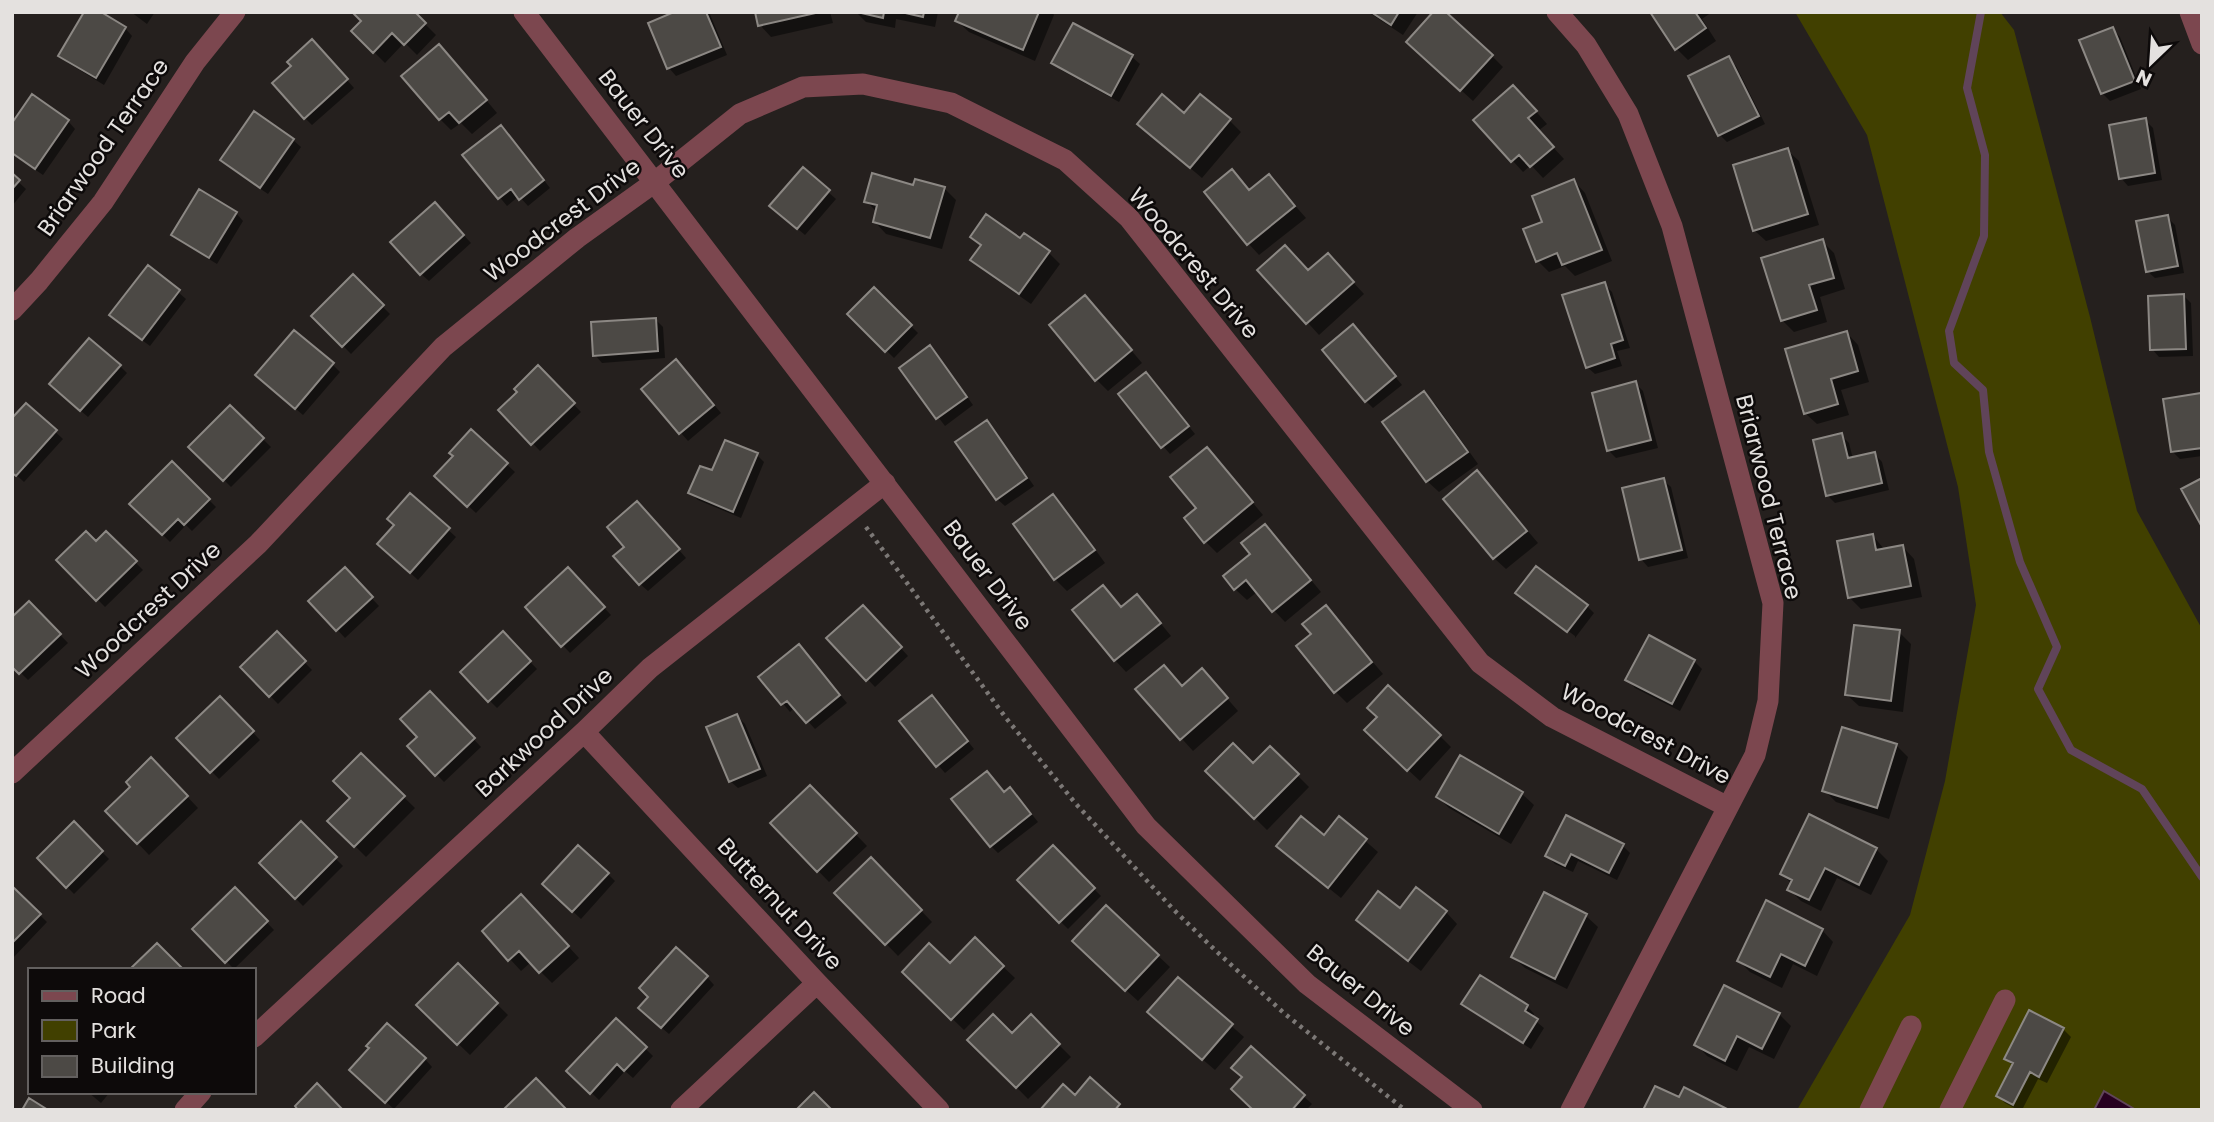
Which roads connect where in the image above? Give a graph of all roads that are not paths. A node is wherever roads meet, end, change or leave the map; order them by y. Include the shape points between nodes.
1 (234, 12) edge
2 (524, 12) edge
3 (1558, 12) edge
4 (2190, 12) edge
5 (2202, 44) edge
6 (655, 182) junction
7 (12, 310) edge
8 (885, 483) junction
9 (584, 732) junction
10 (12, 773) edge
11 (1728, 807) junction
12 (817, 983) junction
13 (2006, 1000) dead end
14 (1911, 1026) dead end
15 (256, 1035) edge
16 (199, 1094) edge
17 (185, 1110) edge
18 (681, 1110) edge
19 (939, 1110) edge
20 (1472, 1110) edge
21 (1571, 1110) edge
22 (1870, 1110) edge
23 (1950, 1110) edge

1 - 7 street, Briarwood Terrace via 195,62 103,202
2 - 6 street, Bauer Drive
3 - 11 street, Briarwood Terrace via 1586,45 1628,114 1672,226 1773,603 1768,701 1755,755
4 - 5 street
6 - 8 street, Bauer Drive
6 - 10 street, Woodcrest Drive via 577,238 443,347 258,544
6 - 11 street, Woodcrest Drive via 740,114 803,87 863,84 951,103 1065,160 1129,218 1480,663 1552,717
8 - 9 street, Barkwood Drive via 650,668
8 - 20 street, Bauer Drive via 1146,826 1307,984
9 - 12 street, Butternut Drive
9 - 15 street, Barkwood Drive
11 - 21 street, Briarwood Terrace
12 - 18 street
12 - 19 street, Butternut Drive
13 - 23 street
14 - 22 street
16 - 17 street

